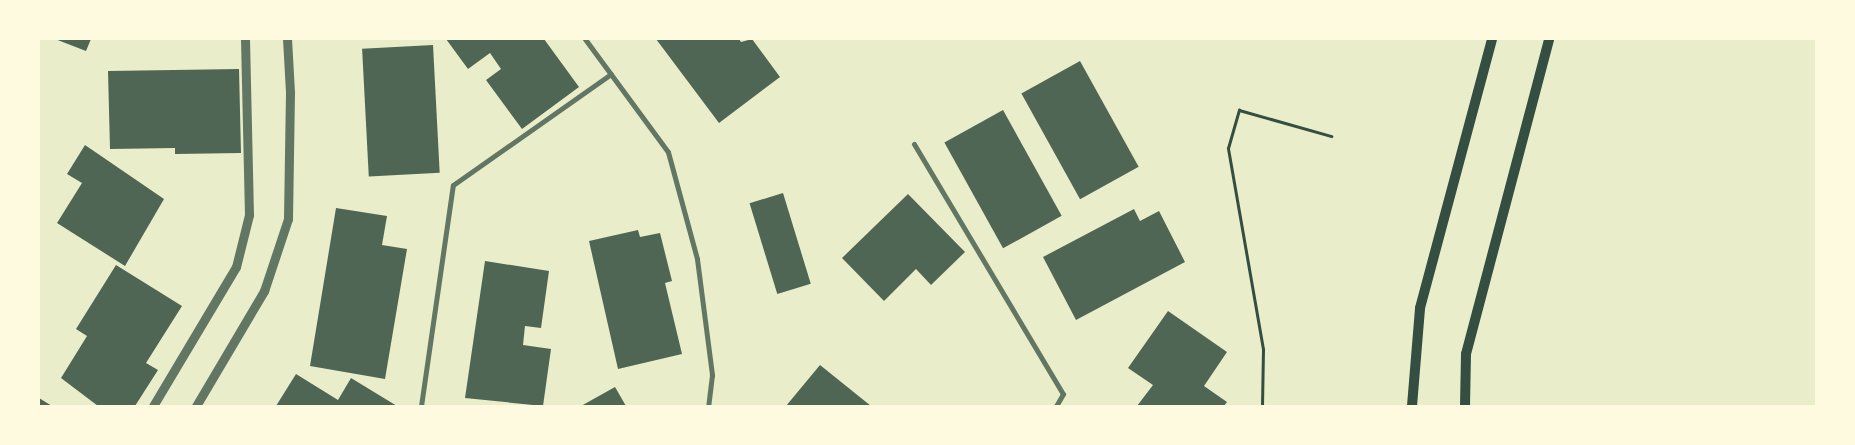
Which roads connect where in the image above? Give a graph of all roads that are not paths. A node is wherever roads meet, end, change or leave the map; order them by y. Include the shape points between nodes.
1 (245, 39) edge
2 (287, 39) edge
3 (585, 39) edge
4 (1492, 39) edge
5 (1549, 39) edge
6 (611, 74) junction
7 (914, 144) dead end
8 (152, 406) edge
9 (196, 406) edge
10 (421, 406) edge
11 (708, 406) edge
12 (1056, 406) edge
13 (1412, 406) edge
14 (1465, 406) edge

1 - 8 street via 250,162 247,224 236,267
2 - 9 street via 290,92 288,219 264,291
3 - 6 street
4 - 13 main road via 1420,308
5 - 14 main road via 1466,354
6 - 10 street via 453,185
6 - 11 street via 668,152 696,259 712,375
7 - 12 street via 1063,394

